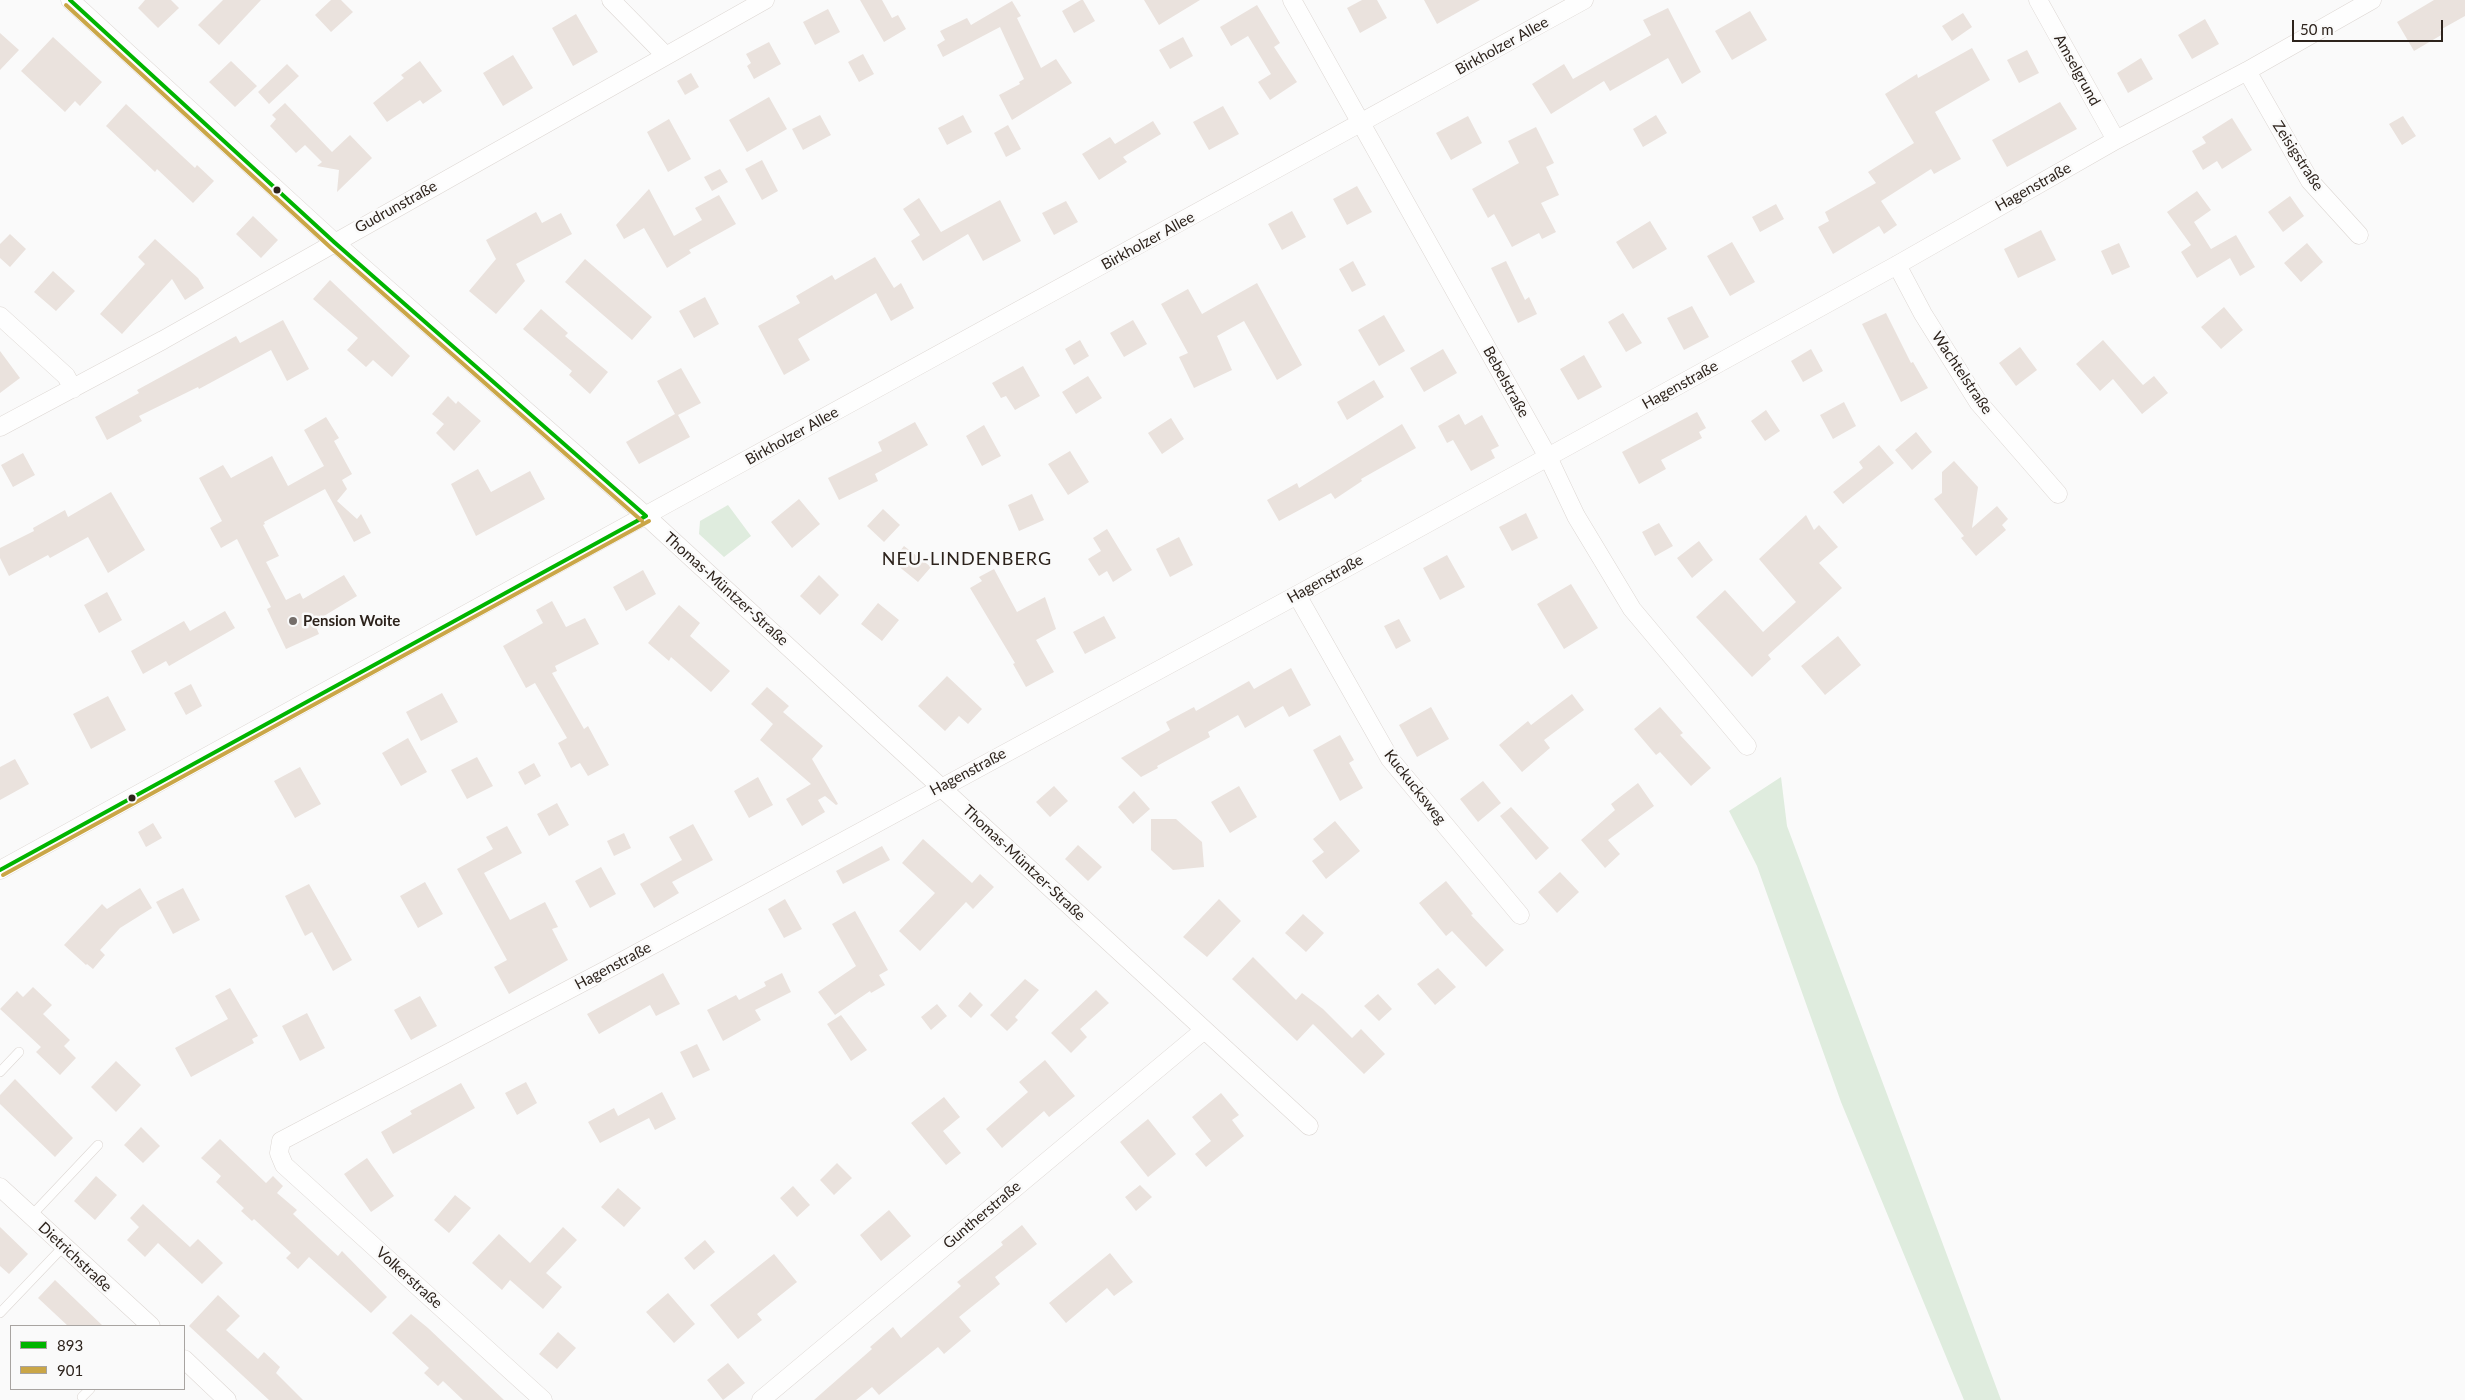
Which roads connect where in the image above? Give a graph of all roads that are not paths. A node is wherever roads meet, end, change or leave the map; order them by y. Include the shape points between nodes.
1 (70, 0) edge
2 (611, 0) edge
3 (765, 0) edge
4 (1292, 0) edge
5 (1584, 0) edge
6 (2038, 0) edge
7 (2372, 0) edge
8 (665, 55) junction
9 (2247, 71) junction
10 (1361, 124) junction
11 (2116, 140) junction
12 (2359, 235) dead end
13 (334, 242) junction
14 (1897, 265) junction
15 (0, 316) edge
16 (73, 389) junction
17 (0, 427) edge
18 (1548, 457) junction
19 (2058, 494) dead end
20 (646, 516) junction
21 (1297, 595) junction
22 (1747, 746) dead end
23 (941, 786) junction
24 (0, 870) edge
25 (1520, 915) dead end
26 (1204, 1031) junction
27 (19, 1052) dead end
28 (0, 1072) edge
29 (1308, 1126) dead end
30 (98, 1145) dead end
31 (279, 1153) joint
32 (0, 1187) edge
33 (31, 1216) junction
34 (64, 1246) junction
35 (0, 1312) edge
36 (149, 1325) edge
37 (185, 1360) edge
38 (89, 1390) edge
39 (82, 1397) dead end
40 (227, 1400) edge
41 (543, 1400) edge
42 (761, 1400) edge

1 - 13 street, Thomas-Müntzer-Straße
2 - 8 street
3 - 8 street, Gudrunstraße
4 - 10 street, Bebelstraße
5 - 10 street, Birkholzer Allee
6 - 11 street, Amselgrund
7 - 9 street, Hagenstraße
8 - 13 street, Gudrunstraße
9 - 11 street, Hagenstraße
9 - 12 street, Zeisigstraße via 2310,181
10 - 18 street, Bebelstraße
10 - 20 street, Birkholzer Allee
11 - 14 street, Hagenstraße
13 - 16 street, Gudrunstraße
13 - 20 street, Thomas-Müntzer-Straße
14 - 18 street, Hagenstraße
14 - 19 street, Wachtelstraße via 1923,314 1978,402
15 - 16 street via 66,376
16 - 17 street, Gudrunstraße
18 - 21 street, Hagenstraße
18 - 22 street, Bebelstraße via 1576,516 1632,609
20 - 23 street, Thomas-Müntzer-Straße
20 - 24 street, Birkholzer Allee
21 - 23 street, Hagenstraße
21 - 25 street, Kuckucksweg via 1390,759
23 - 26 street, Thomas-Müntzer-Straße
23 - 31 street, Hagenstraße via 599,974 281,1141
26 - 29 street, Thomas-Müntzer-Straße
26 - 42 street, Guntherstraße
27 - 28 lane
30 - 33 lane
31 - 41 street, Volkerstraße via 284,1165
32 - 33 street, Dietrichstraße
33 - 34 street, Dietrichstraße
34 - 35 lane
34 - 36 street, Dietrichstraße
37 - 40 street
38 - 39 lane

